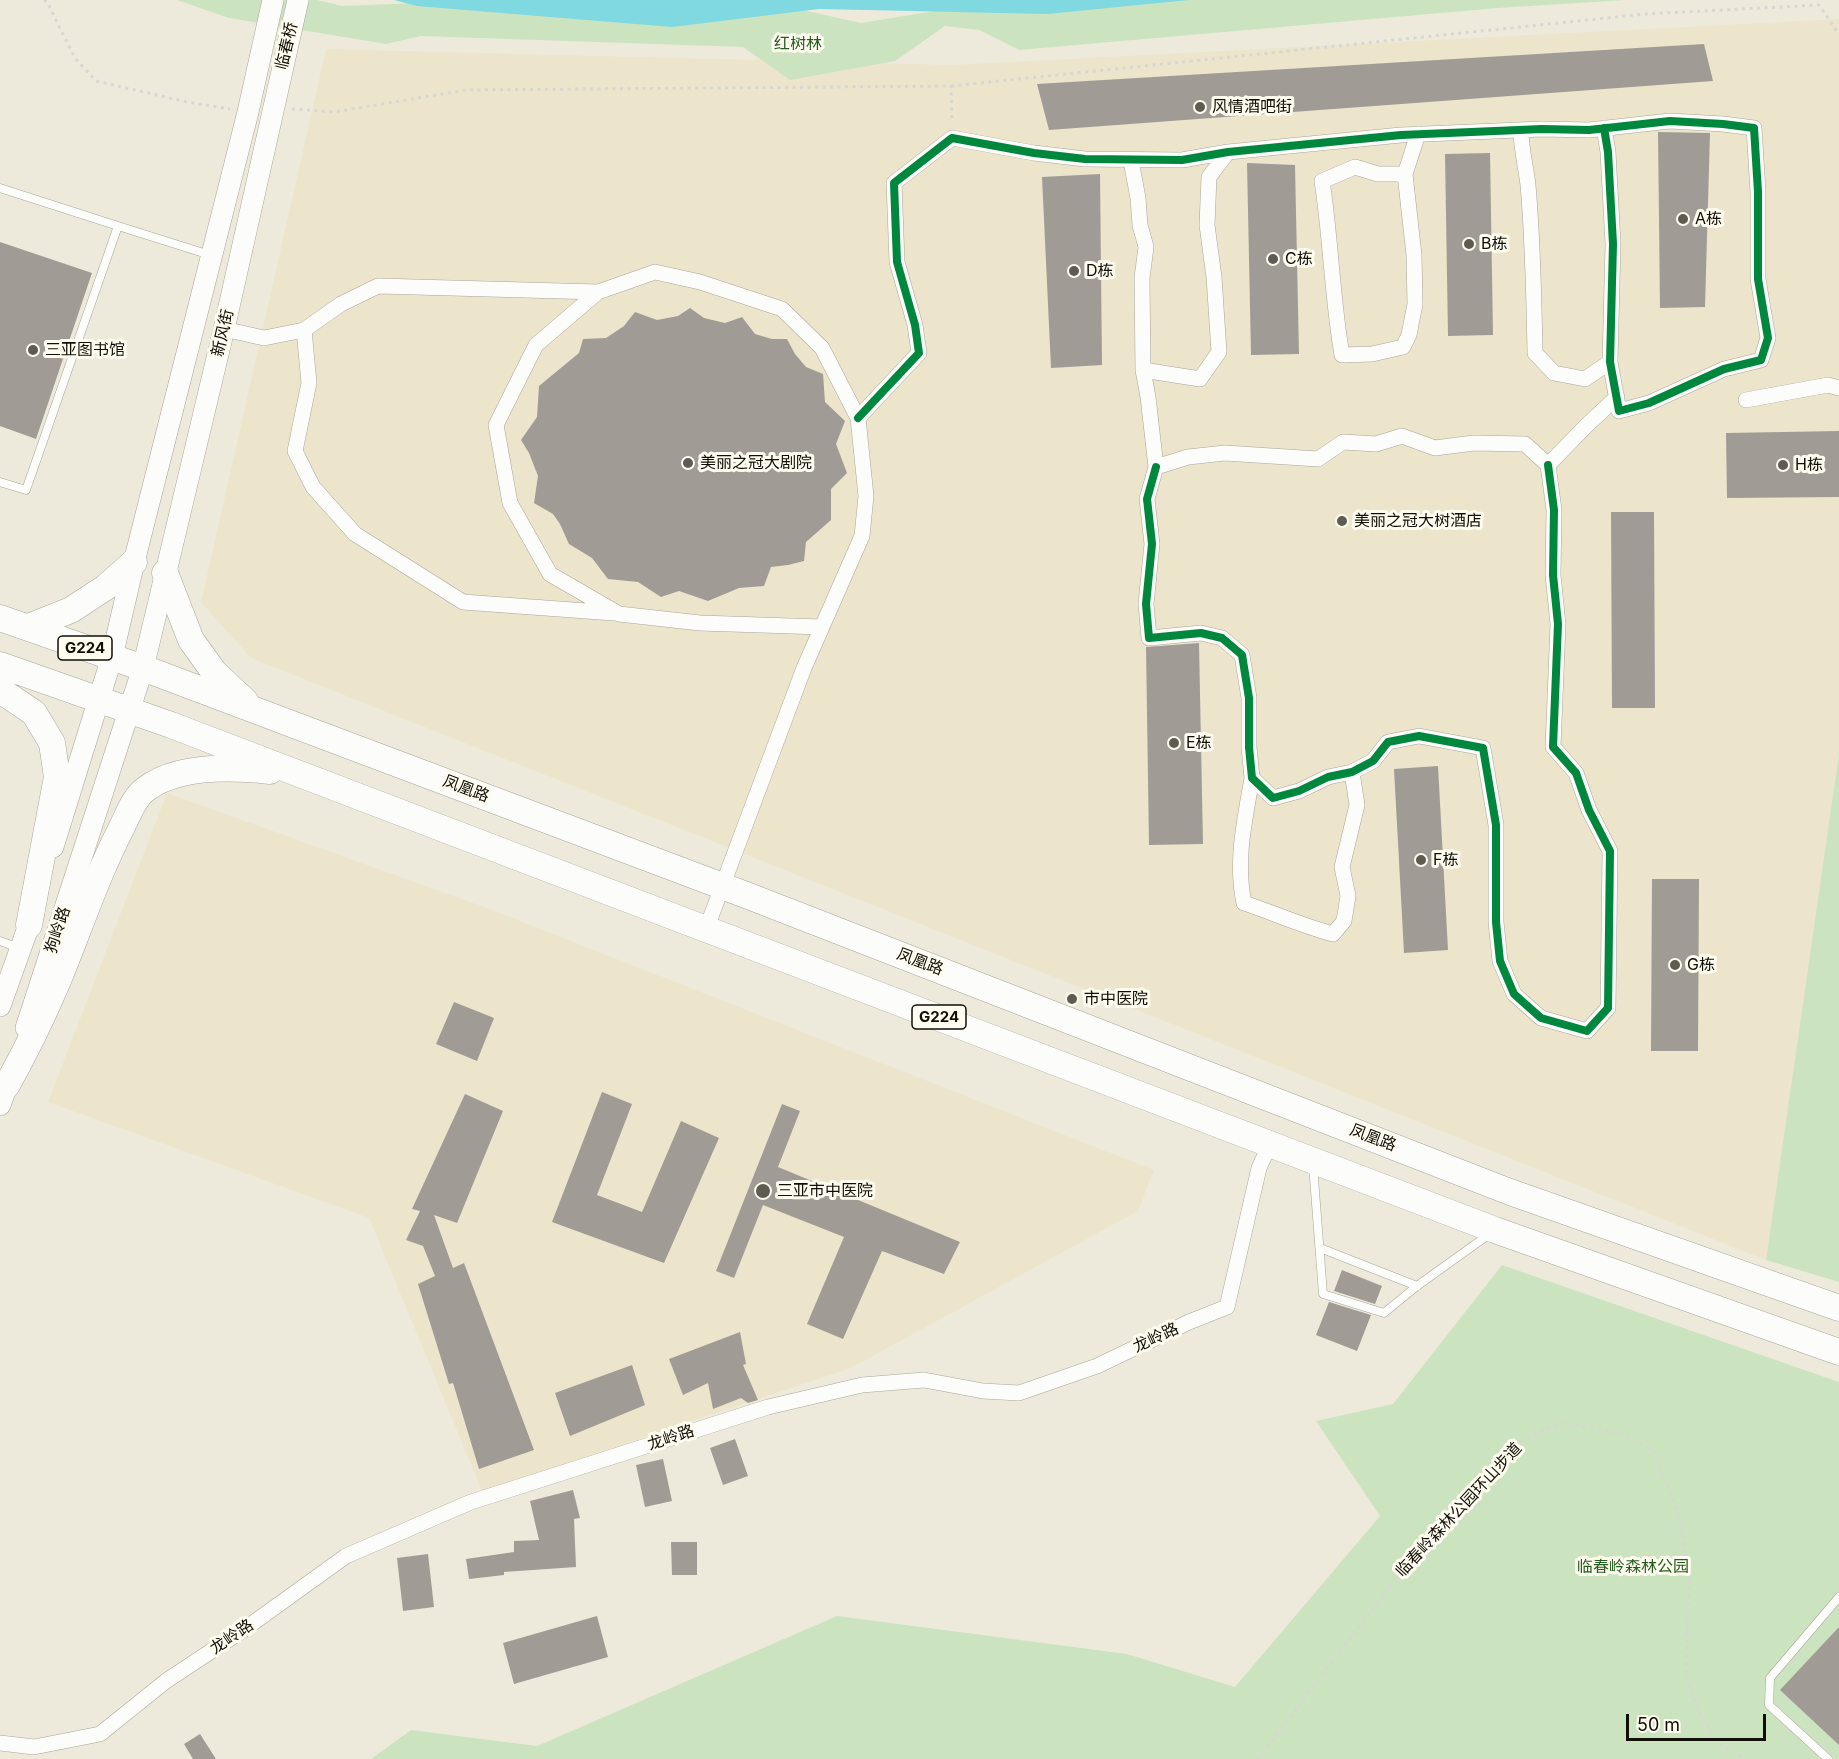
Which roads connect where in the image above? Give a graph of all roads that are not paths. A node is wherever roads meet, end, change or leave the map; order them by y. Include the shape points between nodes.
1 (273, 0) edge
2 (298, 0) edge
3 (255, 83) joint
4 (274, 99) joint
5 (1604, 128) junction
6 (1521, 130) junction
7 (1418, 134) junction
8 (1228, 152) junction
9 (1131, 161) junction
10 (1405, 174) junction
11 (0, 188) edge
12 (118, 226) junction
13 (211, 256) junction
14 (598, 292) junction
15 (224, 329) junction
16 (304, 330) junction
17 (1610, 362) junction
18 (1143, 370) junction
19 (1839, 388) edge
20 (1617, 398) junction
21 (1746, 400) dead end
22 (858, 418) junction
23 (1548, 465) junction
24 (1156, 467) junction
25 (0, 482) edge
26 (134, 562) junction
27 (165, 573) junction
28 (620, 614) junction
29 (0, 618) edge
30 (28, 627) junction
31 (822, 627) junction
32 (112, 657) junction
33 (0, 665) edge
34 (142, 668) junction
35 (0, 690) edge
36 (100, 699) junction
37 (129, 710) junction
38 (257, 711) junction
39 (1352, 772) junction
40 (1252, 778) junction
41 (323, 783) junction
42 (721, 886) junction
43 (707, 927) junction
44 (25, 936) junction
45 (0, 941) edge
46 (0, 1006) edge
47 (4, 1095) edge
48 (1270, 1144) junction
49 (1313, 1160) junction
50 (1510, 1192) junction
51 (1495, 1230) junction
52 (1320, 1248) junction
53 (1417, 1286) junction
54 (1839, 1308) edge
55 (1839, 1352) edge
56 (1839, 1597) edge
57 (0, 1743) edge
58 (1828, 1759) edge

1 - 3 main road, 临春桥
2 - 4 main road, 临春桥
3 - 13 main road, 新风街
4 - 15 main road, 新风街
5 - 6 street
5 - 17 street via 1613,244
5 - 20 street via 1670,121 1754,128 1758,279 1768,338 1761,360 1724,369 1649,403 1619,411
6 - 7 street
6 - 17 street via 1528,195 1534,353 1554,373 1585,379
7 - 8 street
7 - 10 street
8 - 9 street via 1182,160
8 - 18 street via 1209,177 1207,225 1219,352 1200,379
9 - 18 street via 1146,247 1142,278
9 - 22 street via 1044,154 952,138 894,183 897,262 919,353
10 - 10 street via 1414,255 1415,304 1409,335 1403,347 1342,355 1322,181 1355,167 1378,174
11 - 12 lane
12 - 13 lane
12 - 25 lane via 26,490
13 - 26 main road, 新风街
14 - 16 street via 378,286 340,304
14 - 22 street via 655,272 782,309 822,348
14 - 28 street via 536,345 496,425 510,503 550,574
15 - 16 street via 264,338
15 - 27 main road, 新风街
16 - 28 street via 309,383 295,451 313,487 355,534 463,602
17 - 20 street
18 - 24 street
19 - 21 street via 1828,385
20 - 23 street
22 - 31 street via 866,496 862,536
23 - 24 street via 1525,444 1474,443 1436,448 1402,436 1376,444 1343,442 1318,459 1225,453 1188,457
23 - 39 street via 1554,510 1553,575 1558,624 1553,747 1576,773 1610,851 1608,1008 1587,1031 1541,1018 1515,994 1500,961 1496,825 1483,748 1419,736 1388,742 1373,761
24 - 40 street via 1147,499 1152,544 1146,604 1149,638 1202,633 1222,638 1242,655 1249,698
26 - 30 highway via 71,610
26 - 32 main road, 新风街
27 - 34 main road, 新风街
27 - 38 highway via 190,640 214,672
28 - 31 street via 700,623
29 - 30 highway, 凤凰路 / G224
30 - 32 highway, 凤凰路 / G224
31 - 42 street
32 - 34 highway, 凤凰路 / G224
32 - 36 main road, 狗岭路
33 - 36 highway, G224
34 - 37 main road, 狗岭路
34 - 38 highway, 凤凰路 / G224
35 - 44 highway via 34,713 52,743 57,777
36 - 37 highway, G224
36 - 44 main road, 狗岭路
37 - 41 highway, G224
37 - 47 main road, 狗岭路
38 - 42 highway, 凤凰路 / G224
39 - 40 street via 1273,798
39 - 40 street via 1357,805 1342,867 1348,896 1344,921 1333,934 1244,903 1240,886 1241,840
41 - 43 highway, G224
41 - 47 highway via 238,768 195,770 144,789 101,870 37,1030
42 - 43 street
42 - 50 highway, 凤凰路 / G224
43 - 48 highway, G224
44 - 45 lane
44 - 46 main road, 狗岭路
48 - 49 highway, G224
48 - 57 street, 龙岭路 via 1259,1168 1227,1307 1097,1366 1019,1393 924,1380 862,1385 768,1407 471,1502 346,1556 166,1681 100,1734 34,1747
49 - 51 highway, G224
49 - 52 lane
50 - 51 highway
50 - 54 highway, 凤凰路 / G224
51 - 53 lane
51 - 55 highway, G224
52 - 53 lane
52 - 53 lane via 1323,1294 1384,1313
56 - 58 lane via 1770,1678 1769,1705

